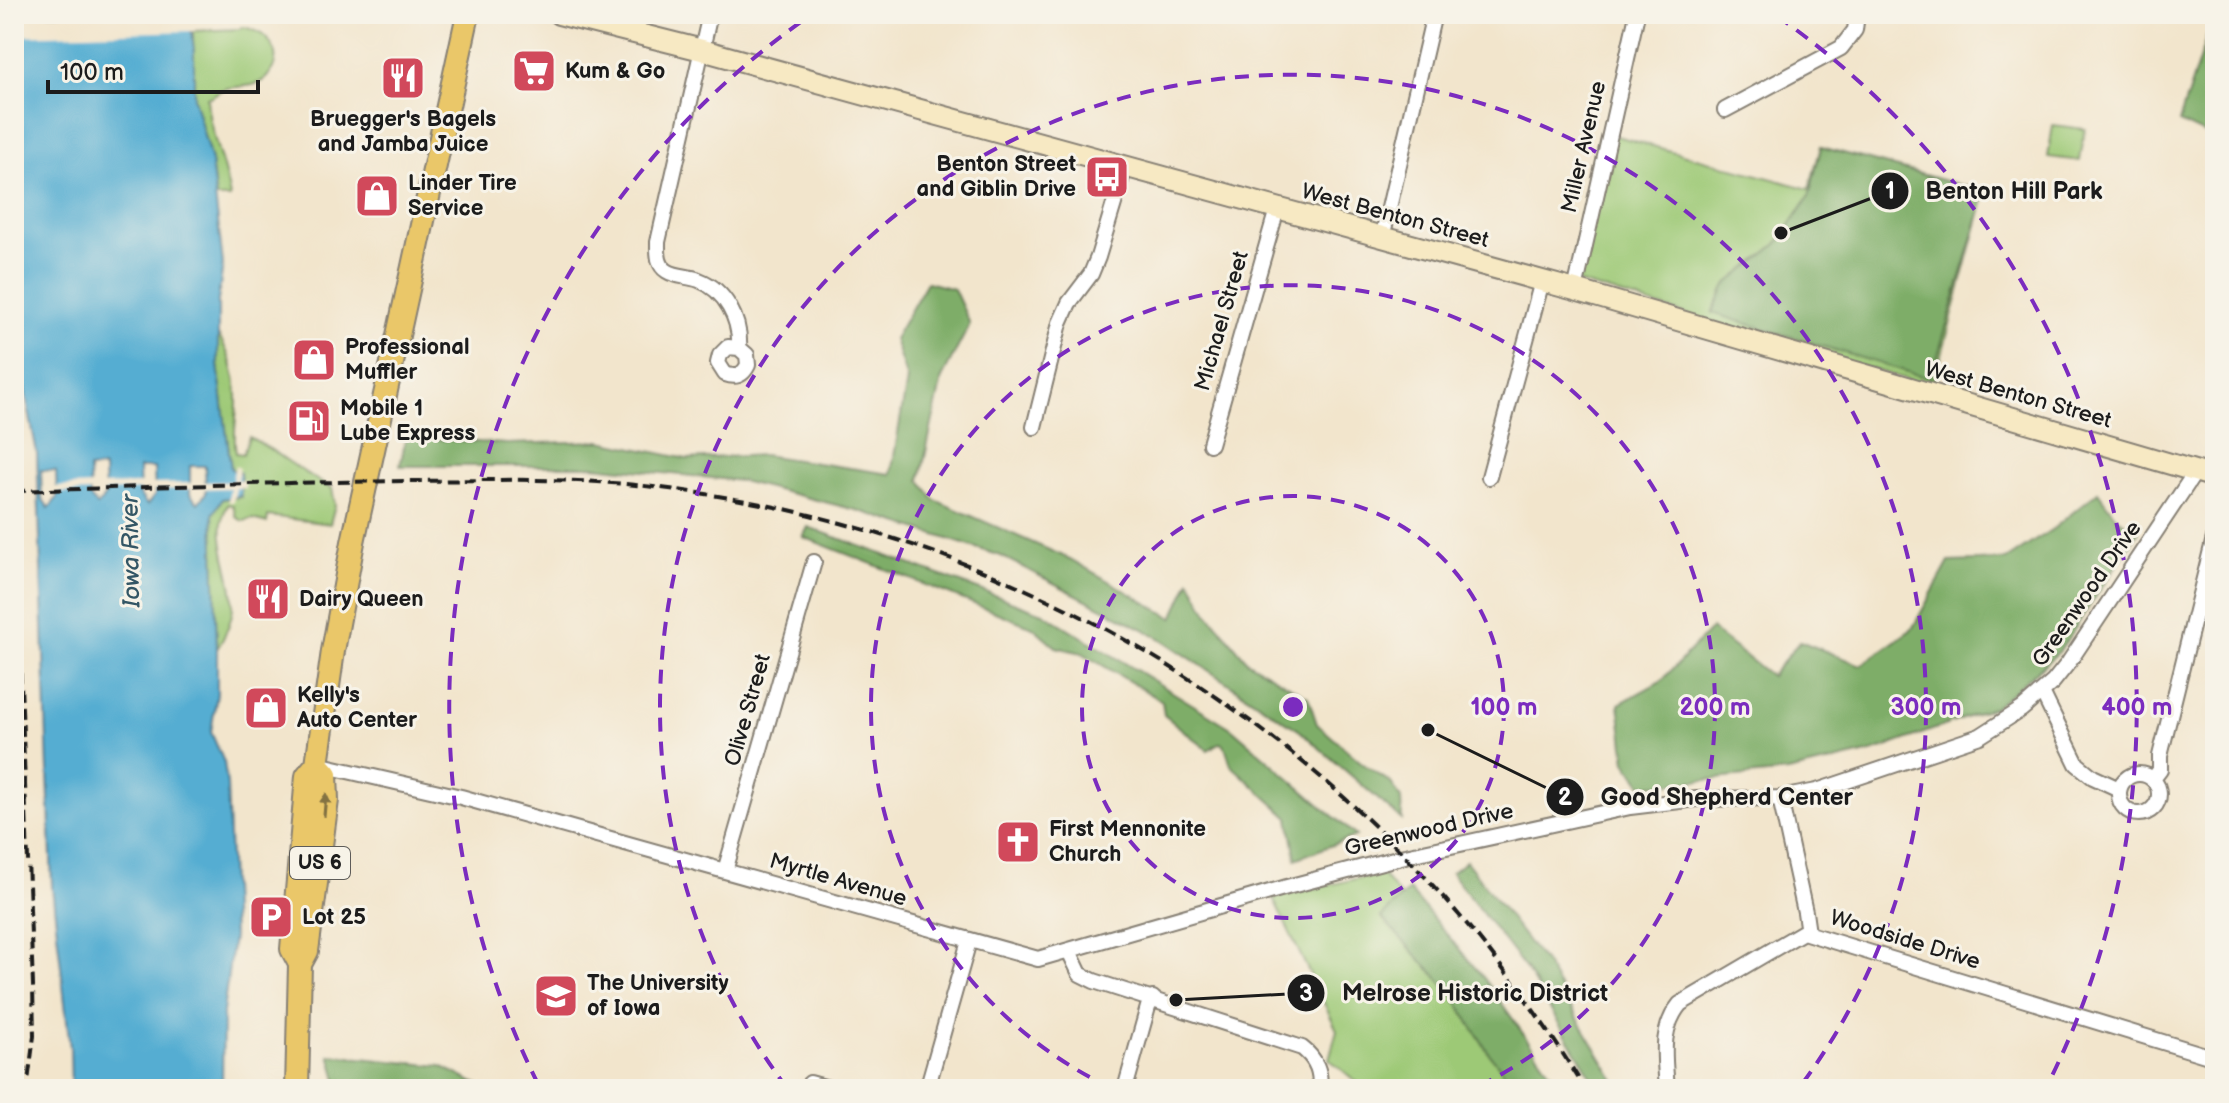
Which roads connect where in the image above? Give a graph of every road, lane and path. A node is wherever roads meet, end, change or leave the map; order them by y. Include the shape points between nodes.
1 (468, 14) edge
2 (559, 14) edge
3 (710, 14) edge
4 (1434, 14) edge
5 (1637, 14) edge
6 (1857, 14) edge
7 (702, 50) junction
8 (1725, 110) dead end
9 (1125, 167) junction
10 (1277, 209) junction
11 (1382, 238) junction
12 (1542, 281) junction
13 (1575, 290) junction
14 (739, 348) dead end
15 (1034, 427) dead end
16 (1210, 444) dead end
17 (2206, 474) edge
18 (1489, 477) dead end
19 (2215, 534) edge
20 (814, 562) dead end
21 (2042, 692) junction
22 (317, 764) junction
23 (2153, 779) junction
24 (2119, 789) junction
25 (1780, 798) junction
26 (725, 871) junction
27 (1808, 933) junction
28 (969, 941) junction
29 (1069, 951) junction
30 (1153, 998) junction
31 (2215, 1058) edge
32 (810, 1083) dead end
33 (297, 1089) edge
34 (832, 1089) edge
35 (927, 1089) edge
36 (1125, 1089) edge
37 (1319, 1089) edge
38 (1667, 1089) edge

1 - 22 main road, US 6 via 359,511
2 - 7 street, West Benton Street
3 - 7 street
4 - 11 street
5 - 13 street, Miller Avenue
6 - 8 street via 1855,30 1841,48
7 - 9 street, West Benton Street
7 - 14 street via 658,242 661,264 668,271 698,279 717,292 736,319
9 - 10 street, West Benton Street
9 - 15 street via 1091,274 1060,323
10 - 11 street, West Benton Street
10 - 16 street, Michael Street
11 - 12 street, West Benton Street
12 - 13 street, West Benton Street
12 - 18 street
13 - 17 street, West Benton Street
17 - 21 street, Greenwood Drive
19 - 23 street via 2160,770
20 - 26 street, Olive Street
21 - 24 street via 2077,764
21 - 25 street, Greenwood Drive via 1980,736 1817,791
22 - 26 street, Myrtle Avenue via 461,797
22 - 33 main road, US 6 via 326,774 327,800 307,951 300,964
23 - 24 street via 2134,774
23 - 24 street via 2159,799 2141,815 2122,807
25 - 27 street
25 - 29 street, Greenwood Drive via 1630,807 1405,856
26 - 28 street, Myrtle Avenue
27 - 31 street, Woodside Drive
27 - 38 street, Woodside Drive via 1796,934 1680,1004 1664,1038
28 - 29 street, Myrtle Avenue via 1038,959
28 - 35 street
29 - 30 street via 1086,977
30 - 36 street
30 - 37 street via 1294,1045 1311,1055 1321,1080
32 - 34 street

